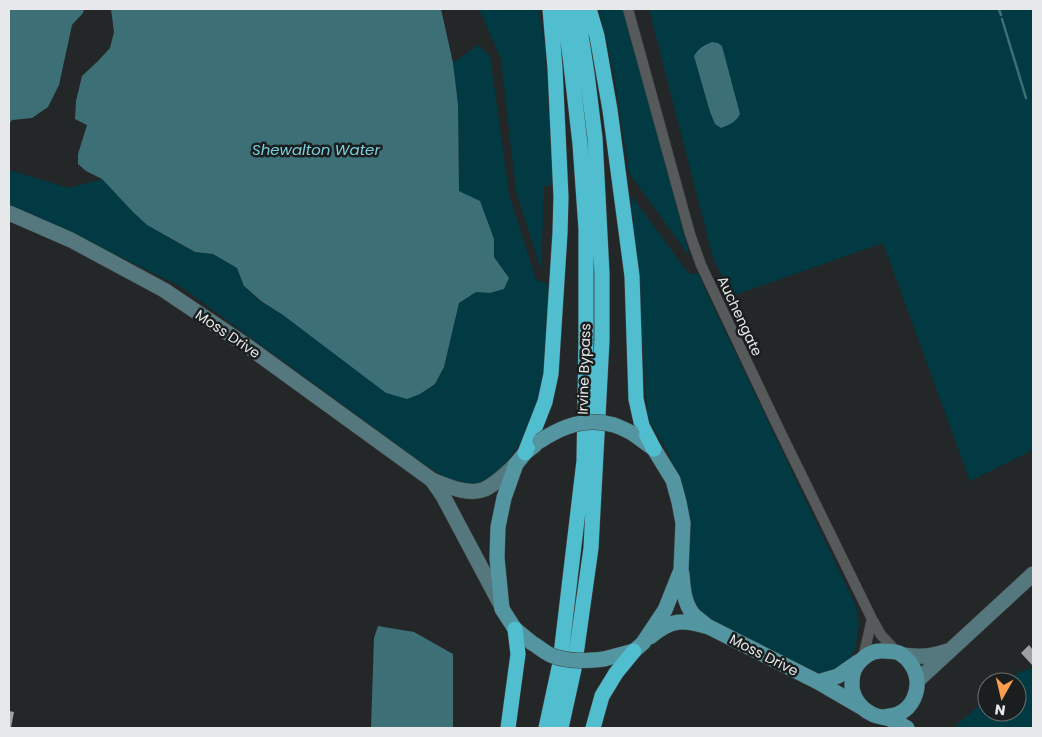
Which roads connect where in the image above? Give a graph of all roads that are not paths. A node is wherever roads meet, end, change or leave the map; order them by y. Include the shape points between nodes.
1 (550, 9) edge
2 (563, 9) edge
3 (577, 9) edge
4 (589, 9) edge
5 (628, 9) edge
6 (9, 213) edge
7 (654, 449) junction
8 (520, 458) junction
9 (432, 480) junction
10 (682, 570) junction
11 (1033, 574) edge
12 (502, 609) junction
13 (872, 619) junction
14 (515, 628) junction
15 (709, 628) junction
16 (639, 647) junction
17 (951, 649) junction
18 (900, 654) junction
19 (862, 659) junction
20 (818, 682) junction
21 (918, 685) junction
22 (861, 707) junction
23 (883, 717) junction
24 (508, 728) edge
25 (546, 728) edge
26 (561, 728) edge
27 (593, 728) edge
28 (907, 728) edge
29 (914, 728) edge

1 - 8 highway via 561,197 551,374 545,402
2 - 25 highway, Irvine Bypass via 580,144 586,230 584,461 560,663
3 - 26 highway, Irvine Bypass via 595,138 602,340 591,548 574,668
4 - 7 highway via 610,110 632,276 636,399 642,426
5 - 13 street, Auchengate via 701,265
6 - 9 main road, Moss Drive via 71,240 164,290
7 - 8 main road, bridge via 614,425 578,423 548,436
7 - 10 main road, Moss Drive via 673,480 679,502 683,523
8 - 9 main road, Moss Drive via 484,490 452,488
8 - 12 main road via 504,498 498,527 496,558
9 - 12 main road, Moss Drive
10 - 15 main road, Moss Drive via 683,592 688,606
10 - 16 main road via 665,610
11 - 17 main road
12 - 14 main road
13 - 18 street, Auchengate via 881,635
13 - 19 street
14 - 16 main road, bridge via 551,655 569,660 604,659
14 - 24 highway via 518,654
15 - 16 main road, Moss Drive via 692,622 677,622 660,629
15 - 20 main road, Moss Drive
16 - 27 highway via 602,696
17 - 18 main road via 934,656
17 - 21 main road
18 - 19 main road via 880,650
18 - 21 main road via 914,667
19 - 20 main road via 838,676
19 - 22 main road via 852,679 853,693
20 - 22 main road, Moss Drive
21 - 23 main road via 911,704 898,714
21 - 29 main road
22 - 23 main road
23 - 28 main road

